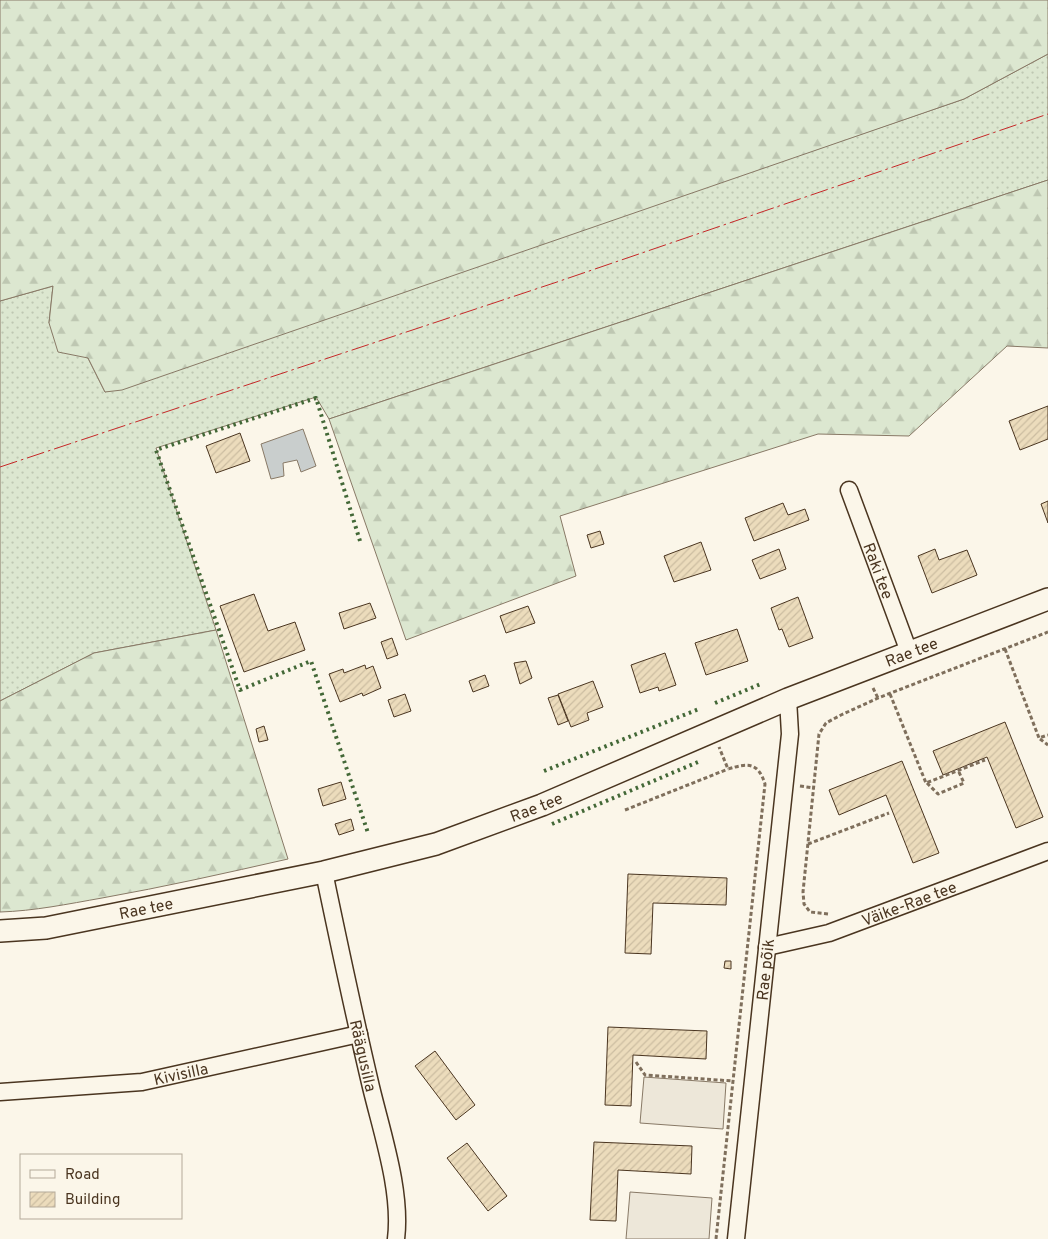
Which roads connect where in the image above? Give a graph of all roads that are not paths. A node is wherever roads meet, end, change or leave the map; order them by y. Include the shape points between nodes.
1 (849, 490) dead end
2 (1048, 599) edge
3 (909, 652) junction
4 (788, 699) junction
5 (1048, 851) edge
6 (324, 872) junction
7 (0, 931) edge
8 (767, 947) junction
9 (359, 1034) junction
10 (0, 1092) edge
11 (396, 1239) edge
12 (736, 1239) edge

1 - 3 street, Raki tee
2 - 3 street, Rae tee
3 - 4 street, Rae tee
4 - 6 street, Rae tee via 542,805 436,844
4 - 8 street, Rae põik via 790,734
5 - 8 street, Väike-Rae tee via 829,933
6 - 7 street, Rae tee via 46,928
6 - 9 street, Räägusilla
8 - 12 street, Rae põik
9 - 10 street, Kivisilla via 142,1082
9 - 11 street, Räägusilla via 396,1197

